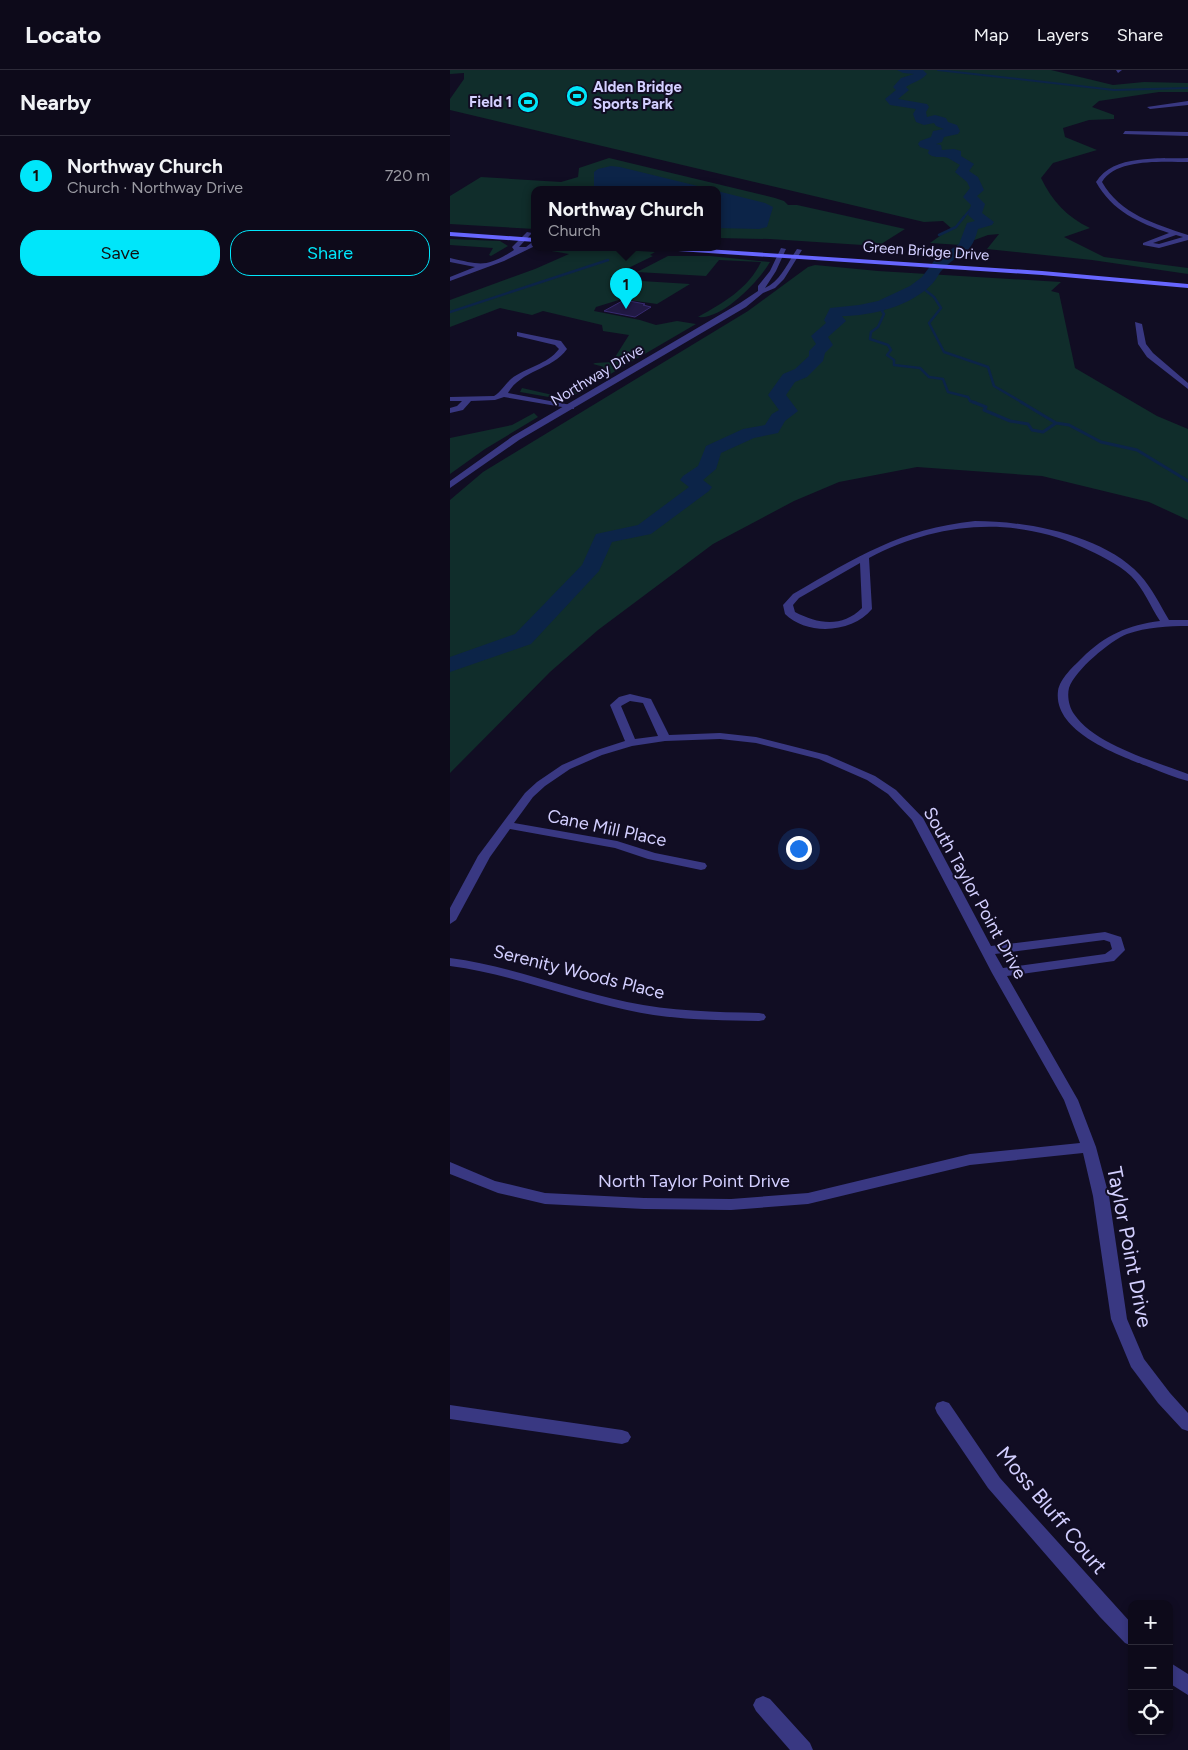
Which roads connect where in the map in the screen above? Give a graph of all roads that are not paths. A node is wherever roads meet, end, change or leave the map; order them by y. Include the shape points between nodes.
1 (1188, 103) edge
2 (1150, 107) dead end
3 (1125, 132) dead end
4 (1188, 134) edge
5 (1188, 160) edge
6 (450, 228) edge
7 (1176, 232) junction
8 (531, 233) edge
9 (450, 234) edge
10 (531, 234) edge
11 (1188, 237) edge
12 (523, 239) junction
13 (531, 240) edge
14 (531, 245) edge
15 (721, 245) edge
16 (721, 250) edge
17 (518, 251) junction
18 (782, 252) junction
19 (797, 253) junction
20 (450, 260) edge
21 (991, 266) junction
22 (483, 267) junction
23 (450, 278) edge
24 (1188, 279) edge
25 (1188, 285) edge
26 (760, 292) junction
27 (1138, 324) dead end
28 (520, 334) dead end
29 (1188, 387) edge
30 (503, 394) junction
31 (495, 398) junction
32 (450, 399) edge
33 (468, 400) junction
34 (571, 407) junction
35 (450, 411) edge
36 (560, 413) junction
37 (450, 485) edge
38 (864, 558) junction
39 (1166, 623) junction
40 (1188, 623) edge
41 (665, 738) junction
42 (631, 743) junction
43 (1188, 778) edge
44 (506, 825) junction
45 (701, 866) dead end
46 (450, 920) edge
47 (987, 950) junction
48 (450, 962) edge
49 (999, 973) junction
50 (759, 1017) dead end
51 (1089, 1147) junction
52 (451, 1169) edge
53 (943, 1408) dead end
54 (450, 1412) edge
55 (1188, 1424) edge
56 (622, 1437) dead end
57 (1128, 1633) edge
58 (1173, 1673) edge
59 (1188, 1686) edge
60 (764, 1705) dead end
61 (803, 1750) edge

1 - 2 street
3 - 4 street
5 - 7 street via 1126,165 1105,172 1099,180 1110,199 1124,210
6 - 8 main road
7 - 11 street
7 - 11 street via 1145,244 1159,246
9 - 12 main road
10 - 12 street
12 - 13 main road
12 - 17 street via 515,247
14 - 17 street
15 - 18 main road, Green Bridge Drive
16 - 18 main road, Green Bridge Drive
17 - 22 street
18 - 19 main road, Green Bridge Drive
18 - 26 street, Northway Drive
19 - 21 main road, Green Bridge Drive
19 - 26 street, Northway Drive via 777,283
20 - 22 street
21 - 24 main road, Green Bridge Drive via 1107,271
21 - 25 main road, Green Bridge Drive
22 - 23 street
26 - 34 street, Northway Drive
27 - 29 street via 1142,344 1150,355
28 - 30 street via 558,343 563,349 557,356 514,380
30 - 31 street
30 - 34 street
31 - 33 street
31 - 36 street
32 - 33 street
33 - 35 street via 460,408
34 - 36 street, Northway Drive
36 - 37 street, Northway Drive via 516,438
38 - 38 street via 867,609 858,620 825,627 806,623 790,614 788,605 796,596
38 - 39 street via 903,539 948,526 984,522 1031,527 1083,544 1126,568 1141,582
39 - 40 street
39 - 43 street via 1140,627 1109,639 1067,682 1063,697 1068,714 1091,736
41 - 42 street, South Taylor Point Drive
41 - 42 street via 647,701 635,696 622,698 615,705
41 - 47 street, South Taylor Point Drive via 702,735 756,740 823,757 872,778 892,792 916,818
42 - 44 street, South Taylor Point Drive via 582,759 553,775 529,795
44 - 45 street, Cane Mill Place via 599,841
44 - 46 street, South Taylor Point Drive via 474,872
47 - 49 street, South Taylor Point Drive
47 - 49 street via 1105,936 1116,940 1119,950 1109,958
48 - 50 street, Serenity Woods Place via 485,967 626,1006 669,1014
49 - 51 street, South Taylor Point Drive via 1070,1100
51 - 52 street, North Taylor Point Drive via 955,1162 814,1197 740,1204 536,1198 494,1188
51 - 55 street, Taylor Point Drive via 1119,1319 1137,1362
53 - 57 street, Moss Bluff Court via 994,1483
54 - 56 street
58 - 59 street
60 - 61 street

